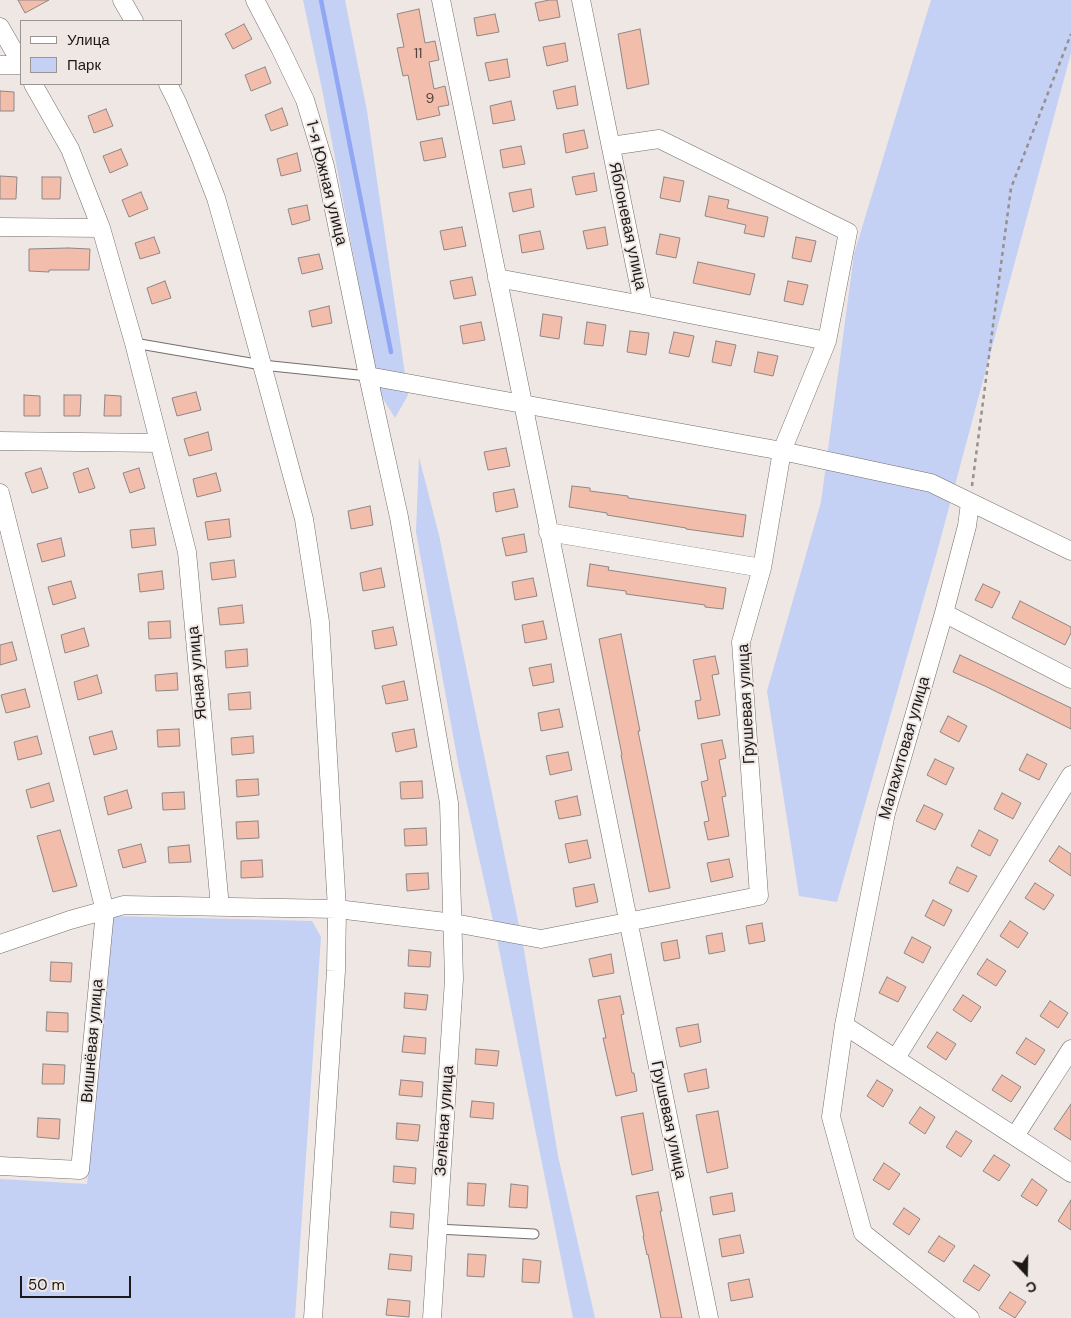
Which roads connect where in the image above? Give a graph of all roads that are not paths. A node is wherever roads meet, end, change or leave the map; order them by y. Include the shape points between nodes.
1 (122, 0) edge
2 (255, 0) edge
3 (441, 0) edge
4 (581, 0) edge
5 (133, 20) edge
6 (0, 27) edge
7 (20, 62) edge
8 (20, 64) edge
9 (0, 65) edge
10 (34, 85) edge
11 (168, 85) edge
12 (611, 146) junction
13 (0, 227) edge
14 (101, 228) junction
15 (496, 278) junction
16 (643, 305) junction
17 (827, 341) junction
18 (134, 343) junction
19 (262, 365) junction
20 (368, 376) junction
21 (522, 404) junction
22 (0, 442) edge
23 (159, 443) junction
24 (782, 451) junction
25 (0, 494) edge
26 (970, 503) junction
27 (548, 532) junction
28 (1071, 551) edge
29 (762, 568) junction
30 (944, 613) junction
31 (1071, 679) edge
32 (1071, 775) edge
33 (220, 907) junction
34 (337, 910) junction
35 (105, 911) junction
36 (454, 923) junction
37 (628, 923) junction
38 (0, 944) edge
39 (844, 1024) junction
40 (1071, 1049) edge
41 (896, 1058) junction
42 (1015, 1136) junction
43 (0, 1166) edge
44 (1071, 1173) edge
45 (438, 1229) junction
46 (534, 1234) dead end
47 (313, 1318) edge
48 (432, 1318) edge
49 (709, 1318) edge
50 (970, 1318) edge

1 - 5 street
2 - 20 street, 1-я Южная улица via 305,100 325,166
3 - 15 street
4 - 12 street, Яблоневая улица
6 - 7 street
8 - 9 street
10 - 14 street, Ясная улица via 70,149
11 - 19 street via 216,198
12 - 16 street, Яблоневая улица
12 - 17 street via 659,139 848,232
13 - 14 street
14 - 18 street, Ясная улица
15 - 16 street, Яблоневая улица
15 - 21 street
16 - 17 street
17 - 24 street
18 - 19 lane
18 - 23 street, Ясная улица
19 - 20 lane
19 - 34 street via 304,519 320,622
20 - 21 street
20 - 36 street, 1-я Южная улица via 399,517 450,803
21 - 24 street
21 - 27 street, Грушевая улица
22 - 23 street
23 - 33 street, Ясная улица via 187,552
24 - 26 street via 931,482
24 - 29 street
25 - 35 street
26 - 28 street
26 - 30 street, Малахитовая улица
27 - 29 street
27 - 37 street, Грушевая улица
29 - 37 street, Грушевая улица via 741,642 759,896
30 - 31 street
30 - 39 street, Малахитовая улица via 886,813
32 - 41 street
33 - 34 street
33 - 35 street via 124,905
34 - 36 street
34 - 47 street via 336,971
35 - 38 street
35 - 43 street, Вишнёвая улица via 80,1170
36 - 37 street via 541,939
36 - 45 street, Зелёная улица via 454,979
37 - 49 street, Грушевая улица
39 - 41 street
39 - 50 street, Малахитовая улица via 831,1116 862,1233
40 - 42 street
41 - 42 street
42 - 44 street
45 - 46 lane
45 - 48 street, Зелёная улица

